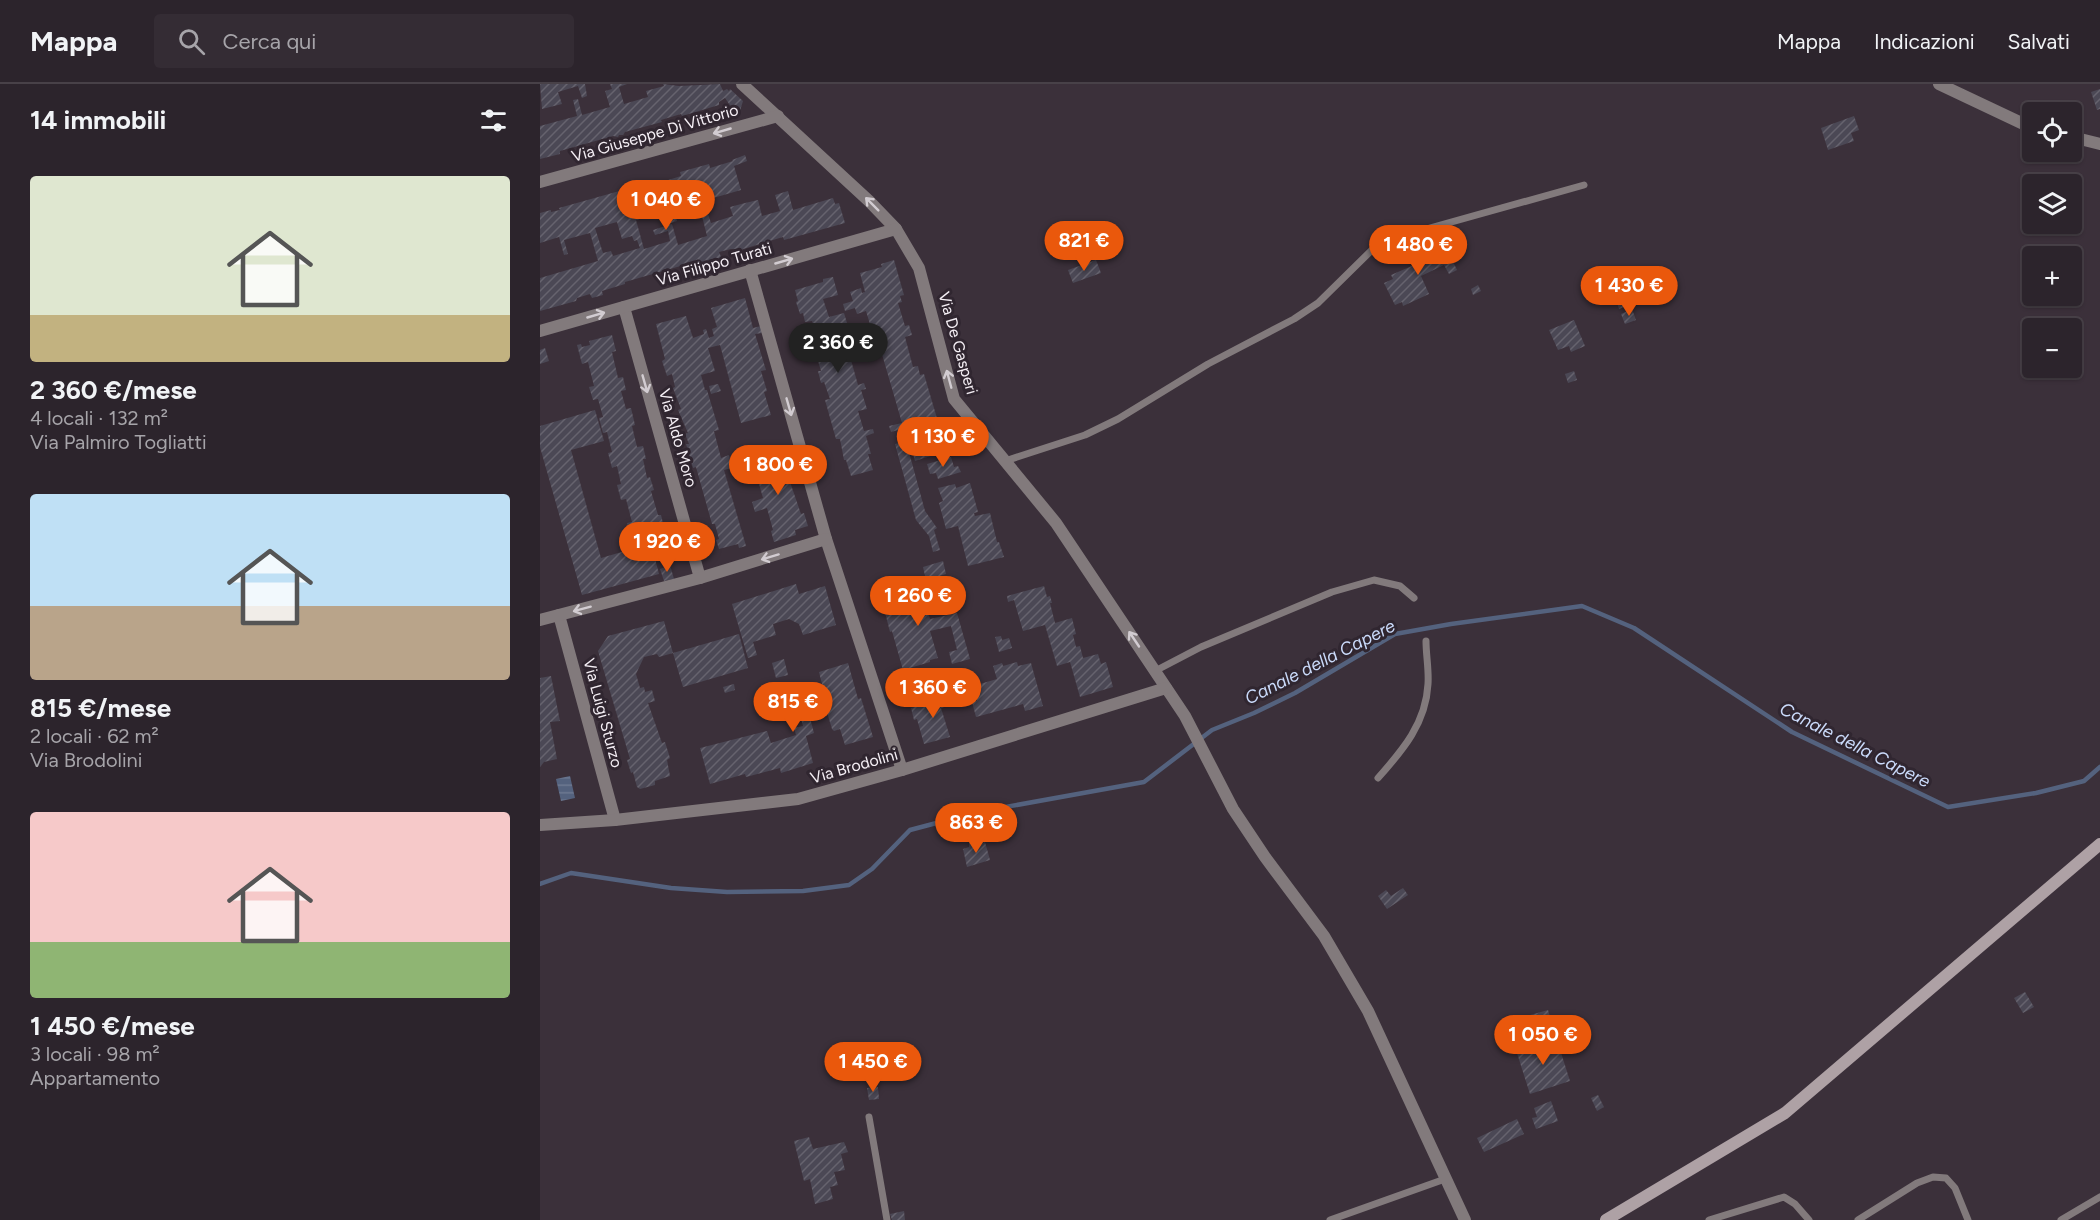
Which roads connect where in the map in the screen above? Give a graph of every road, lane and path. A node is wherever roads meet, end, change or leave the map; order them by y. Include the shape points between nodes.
1 (742, 84) edge
2 (1939, 84) edge
3 (778, 116) junction
4 (2022, 125) edge
5 (2082, 140) edge
6 (2100, 144) edge
7 (540, 182) edge
8 (1584, 185) dead end
9 (896, 229) junction
10 (750, 270) junction
11 (624, 307) junction
12 (540, 331) edge
13 (1005, 461) junction
14 (826, 539) junction
15 (700, 578) junction
16 (1414, 598) dead end
17 (559, 615) junction
18 (540, 620) edge
19 (1426, 641) dead end
20 (1155, 671) junction
21 (1166, 688) junction
22 (902, 770) junction
23 (1378, 778) dead end
24 (615, 820) junction
25 (540, 825) edge
26 (2100, 844) edge
27 (869, 1117) dead end
28 (1445, 1179) junction
29 (2100, 1197) edge
30 (1620, 1217) edge
31 (1462, 1218) edge
32 (886, 1220) edge
33 (1330, 1220) edge
34 (1606, 1220) edge
35 (1709, 1220) edge
36 (1809, 1220) edge
37 (1858, 1220) edge
38 (1968, 1220) edge
39 (2061, 1220) edge

1 - 3 street, Via De Gasperi
2 - 4 street
3 -> 7 street, Via Giuseppe Di Vittorio
9 -> 3 street, Via De Gasperi
5 - 6 street
8 - 13 lane via 1380,242 1318,303 1294,319 1208,364 1118,419 1085,435
10 -> 9 street, Via Filippo Turati
13 -> 9 street, Via De Gasperi via 954,399 919,268
10 - 11 street, Via Filippo Turati
10 -> 14 street
12 -> 11 street, Via Filippo Turati
11 -> 15 street, Via Aldo Moro
20 -> 13 street, Via De Gasperi via 1056,523
14 -> 15 street
14 - 22 street
15 -> 17 street
16 - 20 lane via 1400,586 1374,580 1332,592 1201,647
17 - 18 street
17 - 24 street, Via Luigi Sturzo
19 - 23 lane via 1428,682 1420,721 1406,747
20 - 21 street, Via De Gasperi
21 - 22 street, Via Brodolini
21 - 28 street, Via De Gasperi via 1185,716 1233,809 1324,936 1368,1011
22 - 24 street, Via Brodolini via 798,799
24 - 25 street, Via Brodolini
26 - 30 main road via 1785,1113
27 - 32 lane
28 - 31 street, Via De Gasperi
28 - 33 lane
29 - 39 lane
30 - 34 main road
35 - 36 lane via 1784,1197
37 - 38 lane via 1933,1177 1946,1178 1955,1188

